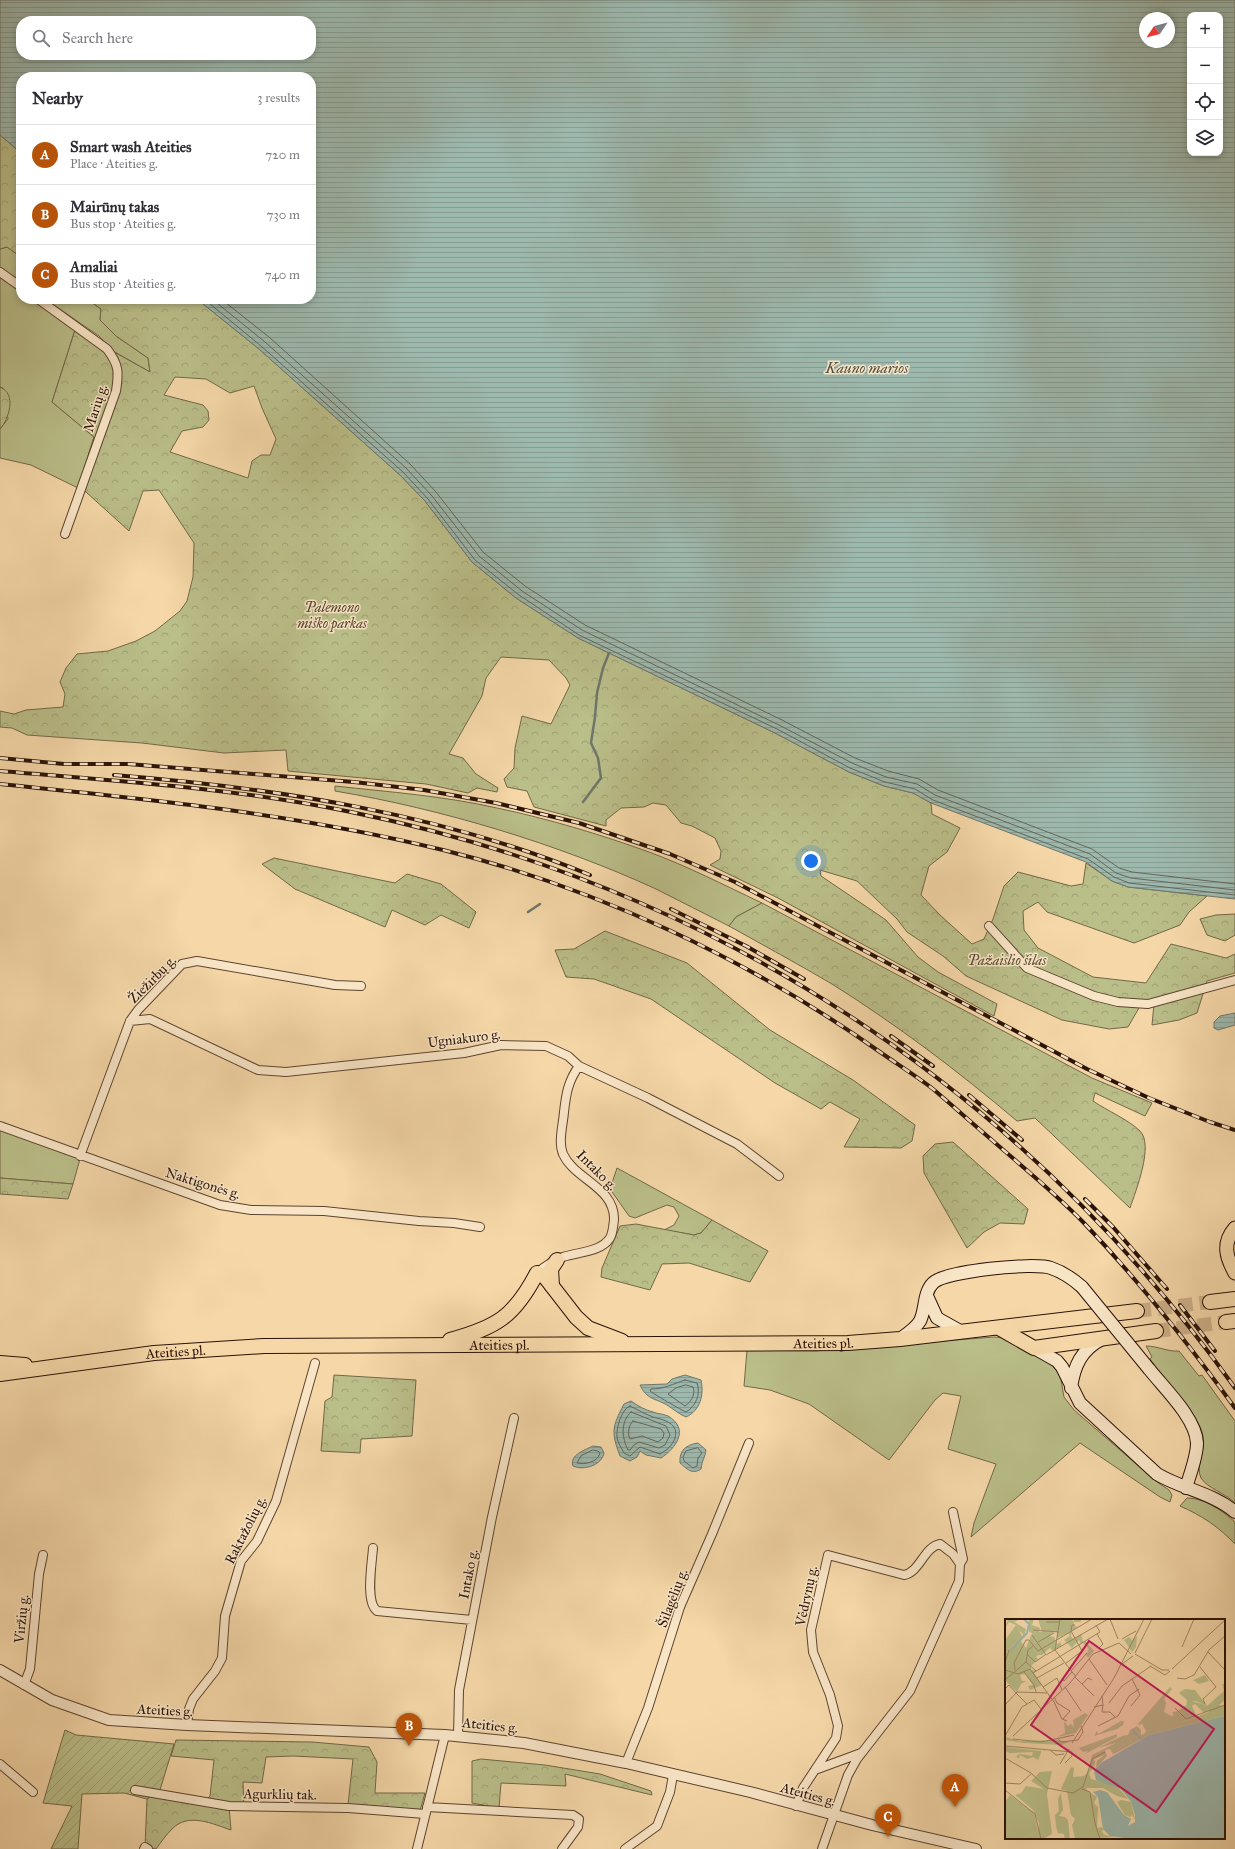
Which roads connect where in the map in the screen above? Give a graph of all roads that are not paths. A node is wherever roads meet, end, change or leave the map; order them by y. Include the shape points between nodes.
1 (0, 272) edge
2 (16, 283) edge
3 (45, 304) edge
4 (65, 534) dead end
5 (989, 926) dead end
6 (1235, 980) edge
7 (361, 986) dead end
8 (130, 1021) junction
9 (579, 1066) junction
10 (0, 1126) edge
11 (80, 1156) junction
12 (779, 1176) dead end
13 (480, 1227) dead end
14 (1235, 1228) edge
15 (557, 1260) junction
16 (537, 1273) junction
17 (1235, 1273) edge
18 (552, 1286) junction
19 (927, 1295) junction
20 (1235, 1299) edge
21 (1210, 1302) tunnel mouth
22 (1136, 1311) tunnel mouth
23 (999, 1328) junction
24 (1156, 1331) tunnel mouth
25 (962, 1332) junction
26 (1106, 1337) junction
27 (900, 1339) junction
28 (432, 1345) junction
29 (634, 1345) junction
30 (1034, 1348) junction
31 (0, 1363) edge
32 (315, 1364) dead end
33 (50, 1366) junction
34 (0, 1374) edge
35 (1071, 1388) junction
36 (514, 1418) dead end
37 (749, 1443) dead end
38 (1186, 1488) junction
39 (953, 1512) dead end
40 (1235, 1512) edge
41 (373, 1548) dead end
42 (44, 1555) dead end
43 (960, 1564) junction
44 (472, 1620) junction
45 (0, 1670) edge
46 (24, 1685) junction
47 (187, 1725) junction
48 (445, 1735) junction
49 (458, 1736) junction
50 (862, 1753) junction
51 (626, 1763) junction
52 (0, 1764) edge
53 (815, 1770) junction
54 (673, 1775) junction
55 (135, 1790) dead end
56 (33, 1792) dead end
57 (796, 1806) junction
58 (426, 1810) junction
59 (834, 1815) junction
60 (144, 1849) edge
61 (148, 1849) edge
62 (416, 1849) edge
63 (562, 1849) edge
64 (625, 1849) edge
65 (822, 1849) edge
66 (976, 1849) edge

1 - 2 street
3 - 4 street, Marių g. via 107,349 115,360 118,374 116,391
5 - 6 street via 1027,968 1094,996 1118,1002 1148,1004
7 - 8 street, Žiežirbų g. via 335,985 189,961 172,974
8 - 9 street, Ugniakuro g. via 150,1019 258,1070 270,1072 464,1053 502,1045 546,1046 568,1056
8 - 11 street, Žiežirbų g.
9 - 12 street, Ugniakuro g. via 648,1098 736,1144
9 - 15 street, Intako g. via 566,1091 561,1145 569,1162 610,1202 614,1214 613,1226 610,1237 603,1245
10 - 11 street, Naktigonės g.
11 - 13 street, Naktigonės g. via 220,1205 251,1210 324,1211
14 - 17 main road via 1226,1248 1226,1256
15 - 16 street, Intako g.
15 - 18 highway via 551,1269
16 - 18 highway
16 - 28 highway via 518,1305 504,1318 488,1328
18 - 29 highway via 588,1328
19 - 25 main road via 937,1318
19 - 27 main road via 920,1321
19 - 38 main road, bridge via 934,1283 947,1276 1036,1266 1051,1268 1082,1288 1188,1417 1196,1435 1196,1454
20 - 21 highway
22 - 23 highway, Ateities pl.
23 - 25 highway, Ateities pl.
23 - 30 highway
24 - 26 highway
25 - 27 highway, Ateities pl.
26 - 30 highway
26 - 35 main road via 1090,1346 1080,1357
27 - 29 highway, Ateities pl. via 822,1344
28 - 29 highway, Ateities pl.
28 - 33 highway, Ateities pl. via 220,1348
30 - 35 main road via 1062,1367
31 - 33 highway
32 - 47 street, Raktažolių g. via 276,1501 257,1541 241,1561 225,1616 222,1658 193,1699
33 - 34 highway, Ateities pl.
35 - 38 main road via 1080,1402 1157,1474
36 - 44 street, Intako g.
37 - 51 street, Šilagėlių g. via 680,1607 648,1708
38 - 40 main road via 1217,1500
39 - 43 street via 963,1559
41 - 44 street via 370,1598 374,1609
42 - 46 street, Viržių g. via 38,1581 30,1669
43 - 50 street via 959,1580 910,1692
43 - 53 street, Vėdrynų g. via 953,1554 940,1544 929,1552 913,1571 904,1575 828,1555 811,1630 814,1652 838,1726 836,1738
44 - 49 street, Intako g. via 459,1690
45 - 46 street, Ateities g.
46 - 47 street, Ateities g. via 52,1700 109,1720
47 - 48 street, Ateities g.
48 - 49 street, Ateities g.
48 - 58 street
49 - 51 street, Ateities g. via 546,1746
50 - 53 street
50 - 59 street via 848,1774
51 - 54 street, Ateities g.
52 - 56 street
53 - 57 street, Vėdrynų g. via 803,1788
54 - 57 street, Ateities g. via 750,1792
54 - 64 street via 670,1792 657,1826
55 - 58 street, Agurklių tak. via 229,1806
57 - 59 street, Ateities g.
58 - 62 street
58 - 63 street, Agurklių tak. via 573,1815 579,1819 578,1827
59 - 65 street
59 - 66 street, Ateities g.
60 - 61 street

